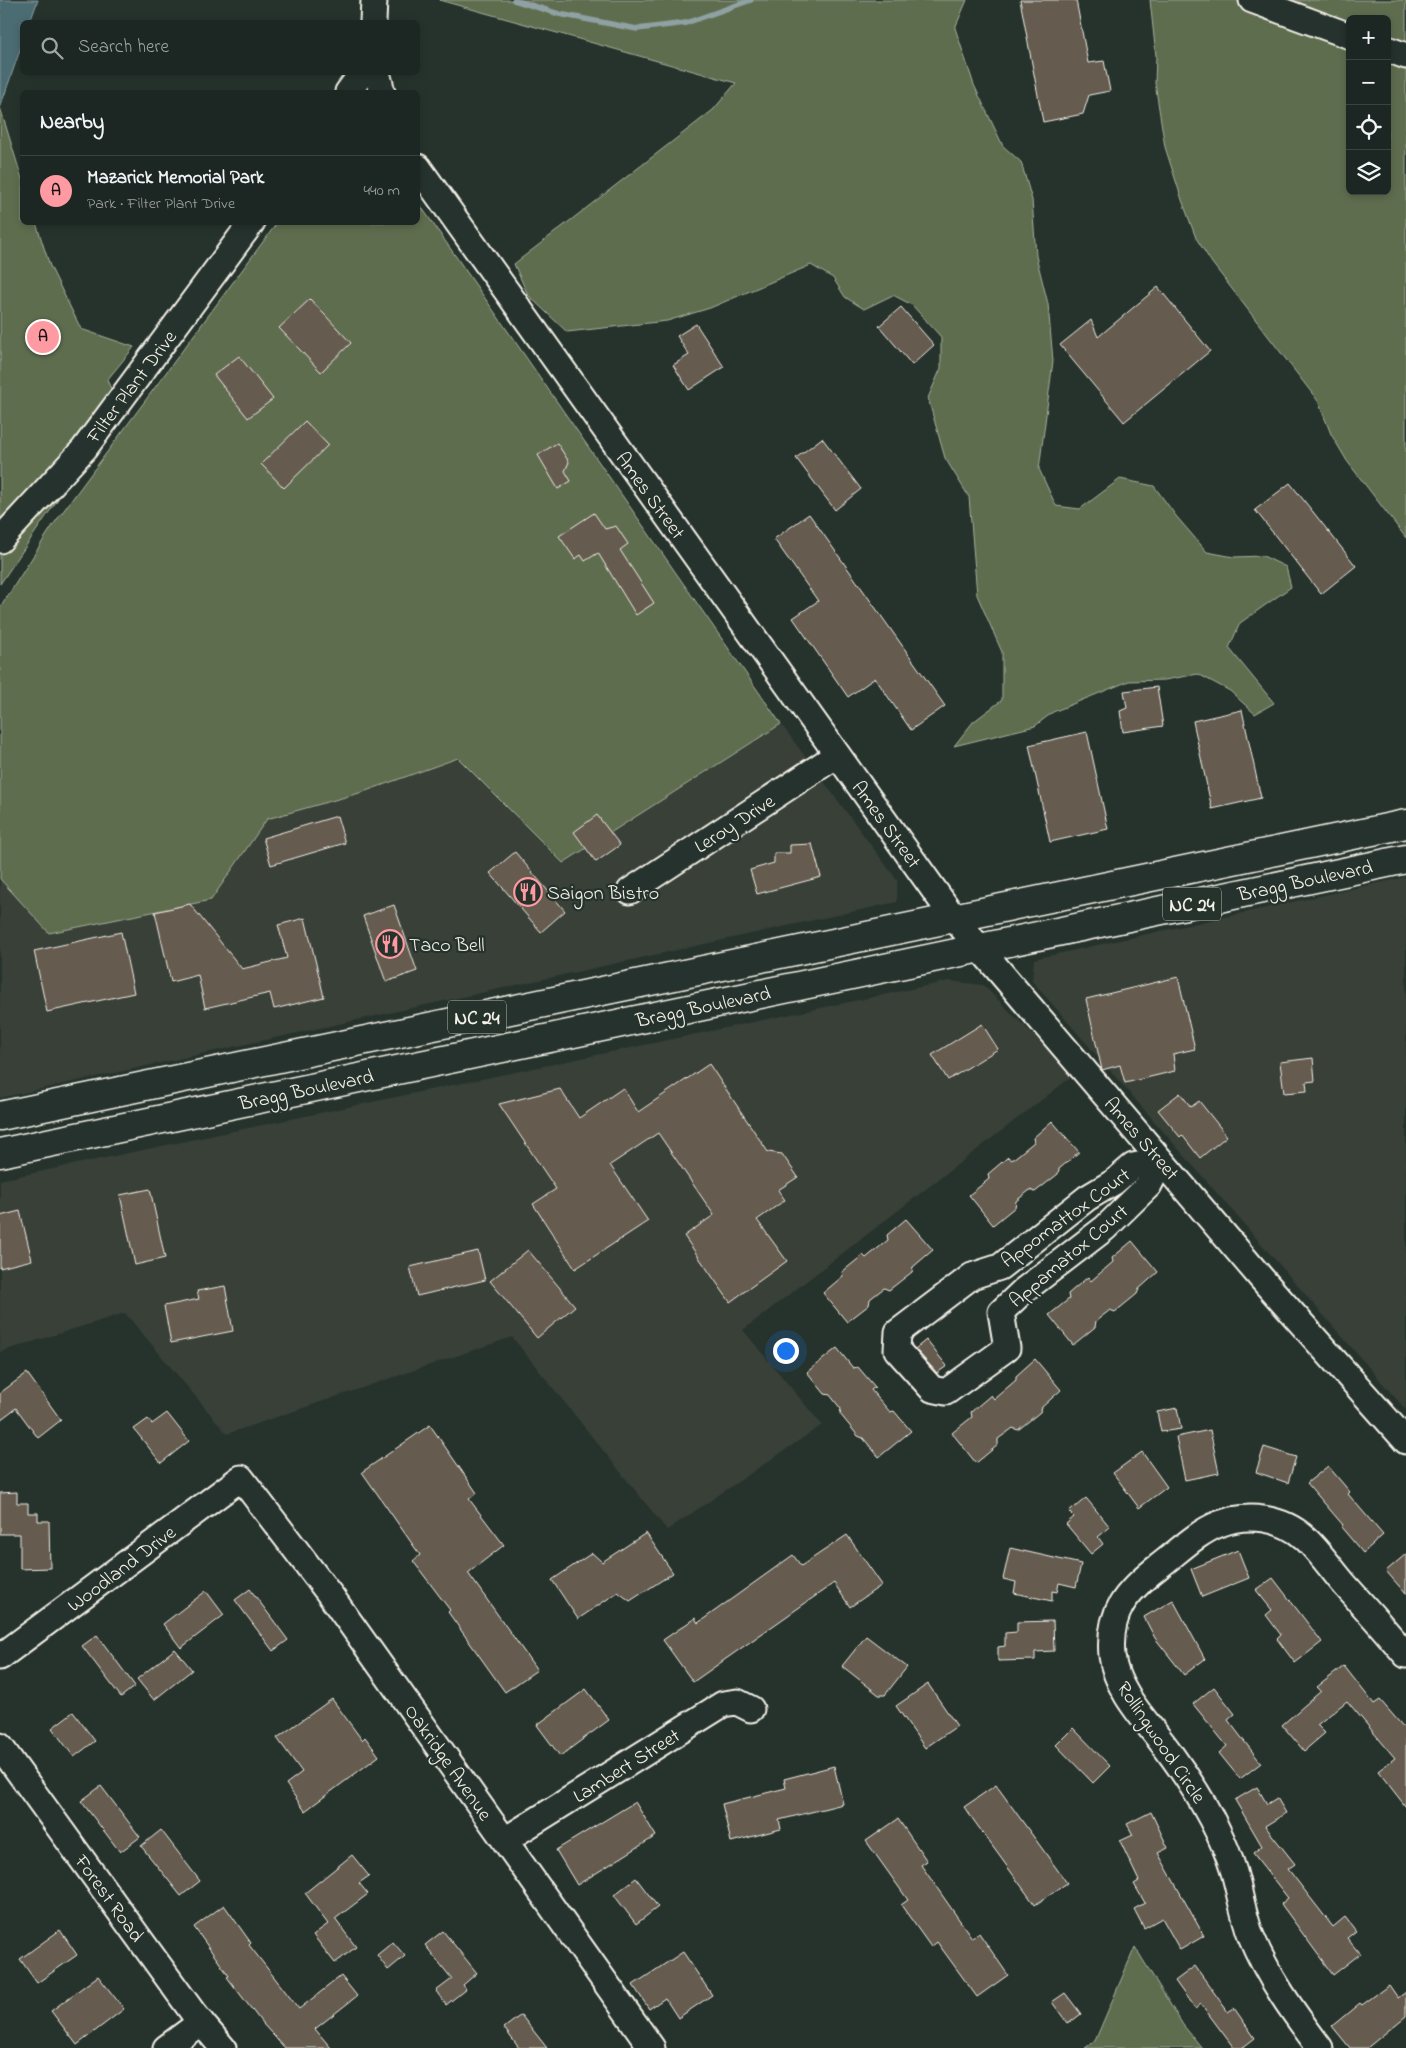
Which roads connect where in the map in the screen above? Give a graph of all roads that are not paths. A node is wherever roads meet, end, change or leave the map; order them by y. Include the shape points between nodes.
1 (374, 0) edge
2 (1252, 0) edge
3 (373, 20) edge
4 (1346, 35) edge
5 (1391, 50) edge
6 (1406, 56) edge
7 (361, 75) edge
8 (378, 75) edge
9 (350, 90) edge
10 (382, 90) edge
11 (420, 170) edge
12 (250, 225) edge
13 (0, 540) edge
14 (837, 755) junction
15 (1406, 824) edge
16 (1406, 860) edge
17 (630, 891) dead end
18 (954, 918) junction
19 (978, 948) junction
20 (0, 1116) edge
21 (0, 1153) edge
22 (1161, 1161) junction
23 (898, 1332) joint
24 (1406, 1442) edge
25 (241, 1478) joint
26 (1406, 1655) edge
27 (0, 1657) edge
28 (751, 1708) dead end
29 (0, 1746) edge
30 (505, 1840) junction
31 (201, 2022) junction
32 (166, 2048) edge
33 (223, 2048) edge
34 (652, 2048) edge
35 (1320, 2048) edge

1 - 3 street
2 - 4 street
5 - 6 street
7 - 9 street
8 - 10 street
11 - 14 street, Ames Street
12 - 13 street, Filter Plant Drive via 84,449
14 - 17 street, Leroy Drive
14 - 18 street, Ames Street
15 - 18 main road, Bragg Boulevard / NC 24
16 - 19 main road, Bragg Boulevard / NC 24
18 - 19 street, Ames Street
18 - 20 main road, Bragg Boulevard / NC 24
19 - 21 main road, Bragg Boulevard / NC 24
19 - 22 street, Ames Street
22 - 23 street, Appomattox Court via 1133,1166 1000,1267 972,1276
22 - 23 street, Appamatox Court via 1149,1185 1105,1228 1023,1291 1001,1312 1007,1348 946,1392 932,1389 898,1350
22 - 24 street, Ames Street
25 - 27 street, Woodland Drive
25 - 30 street, Oakridge Avenue via 332,1596
26 - 35 street, Rollingwood Circle via 1305,1538 1282,1524 1257,1518 1231,1520 1207,1530 1135,1585 1120,1606 1116,1619 1112,1644 1120,1682 1202,1800 1220,1835 1251,1935 1267,1971
28 - 30 street, Lambert Street via 738,1702 723,1704
29 - 31 street, Forest Road
30 - 34 street, Oakridge Avenue
31 - 32 street
31 - 33 street, Forest Road

